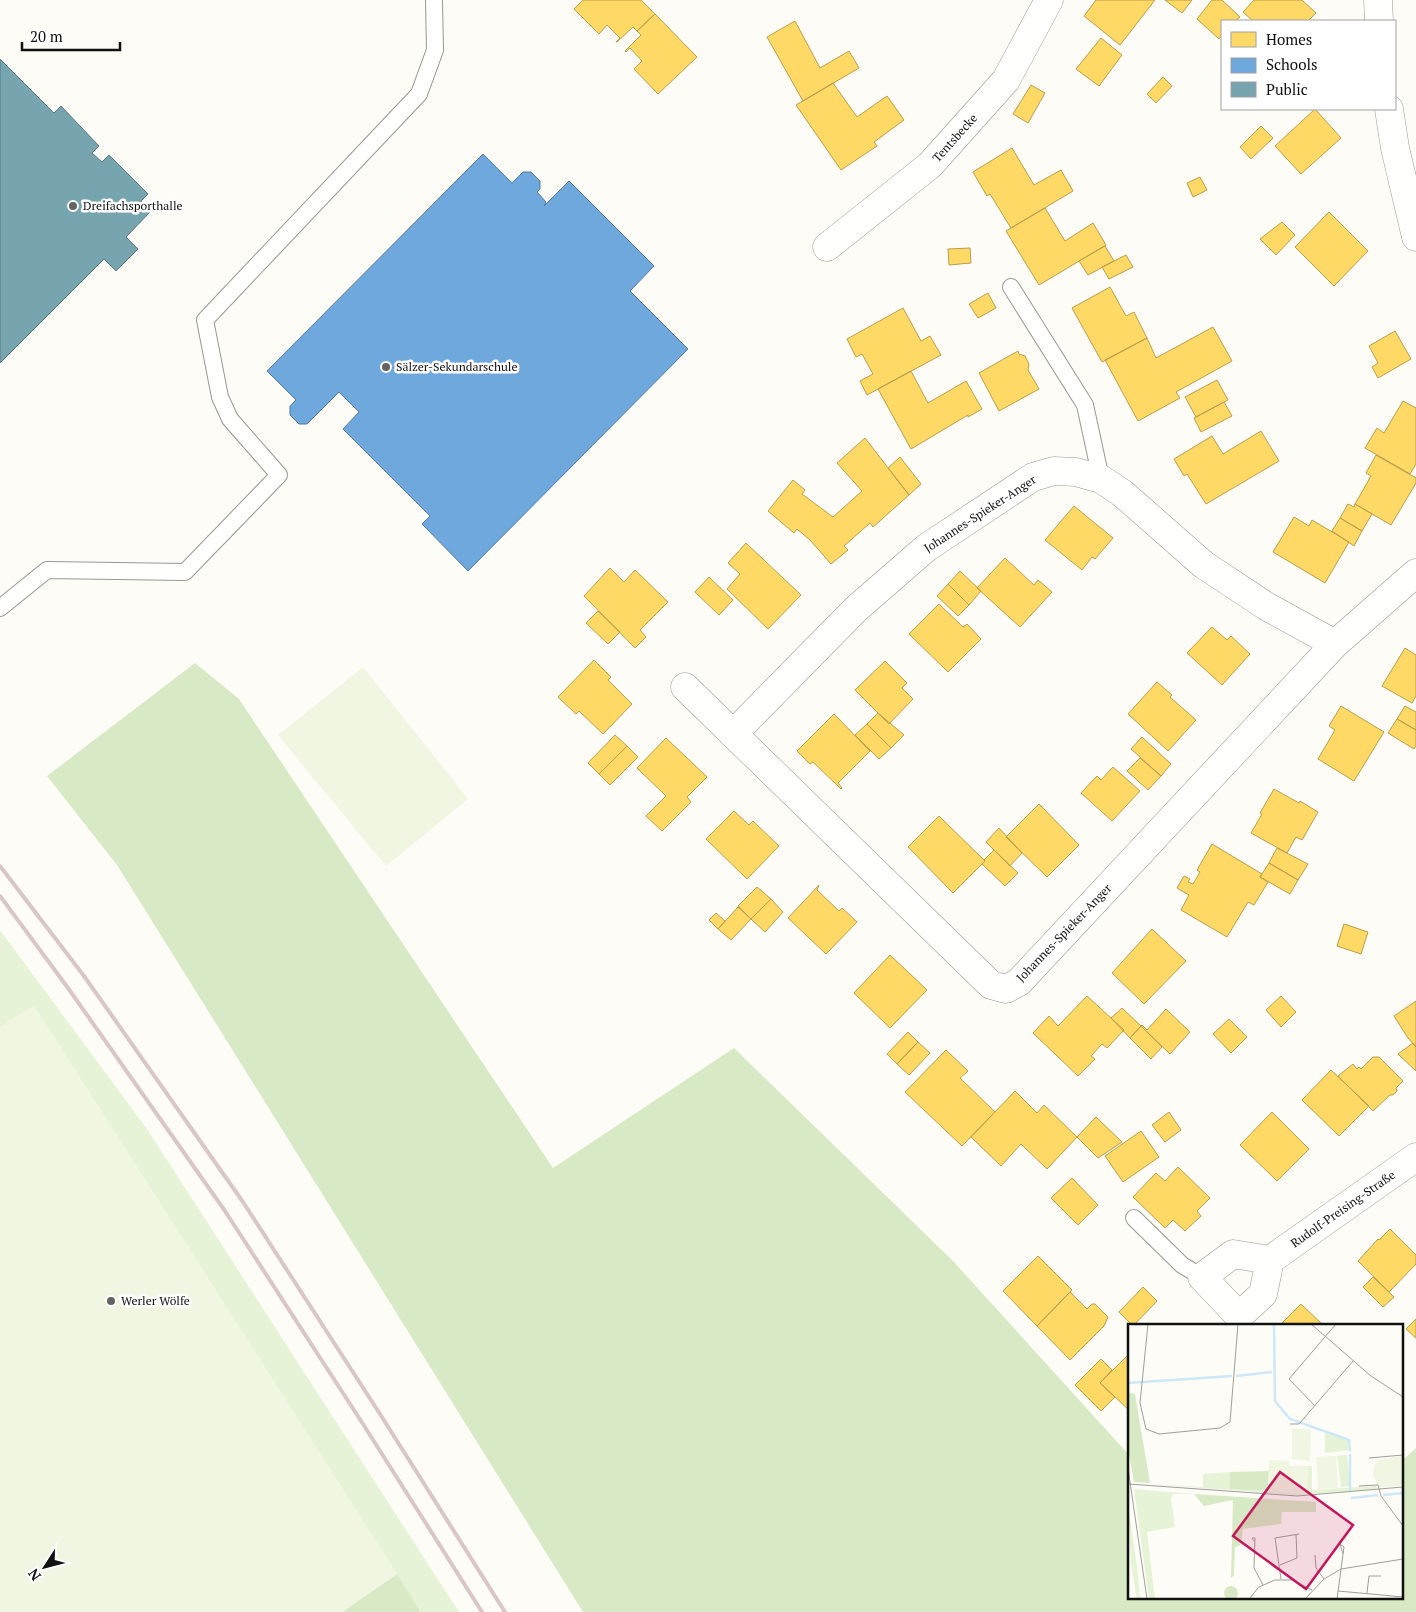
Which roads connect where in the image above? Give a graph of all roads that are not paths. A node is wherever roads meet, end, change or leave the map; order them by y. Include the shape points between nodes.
1 (434, 0) edge
2 (1049, 0) edge
3 (1378, 0) edge
4 (1379, 20) edge
5 (1389, 110) edge
6 (1416, 237) edge
7 (827, 247) dead end
8 (1011, 287) dead end
9 (1101, 478) junction
10 (1416, 572) edge
11 (0, 608) edge
12 (1335, 644) junction
13 (685, 687) dead end
14 (733, 734) junction
15 (1416, 1157) edge
16 (1134, 1218) dead end
17 (1270, 1260) junction
18 (1202, 1277) junction
19 (1239, 1321) edge

1 - 11 lane via 435,50 419,94 205,320 220,397 230,419 279,475 185,572 47,570
2 - 7 street, Tentsbecke via 1006,80 943,151
3 - 4 street
5 - 6 street
8 - 9 lane via 1085,405
9 - 12 street, Johannes-Spieker-Anger via 1204,565 1266,606
9 - 14 street, Johannes-Spieker-Anger via 1054,471 1033,477 926,548 856,609
10 - 12 street, Johannes-Spieker-Anger
12 - 14 street, Johannes-Spieker-Anger via 1020,982 1006,989 991,985
13 - 14 street, Johannes-Spieker-Anger
15 - 17 street, Rudolf-Preising-Straße
16 - 18 lane via 1182,1265
17 - 18 street via 1233,1254
17 - 19 street via 1263,1294
18 - 19 street

